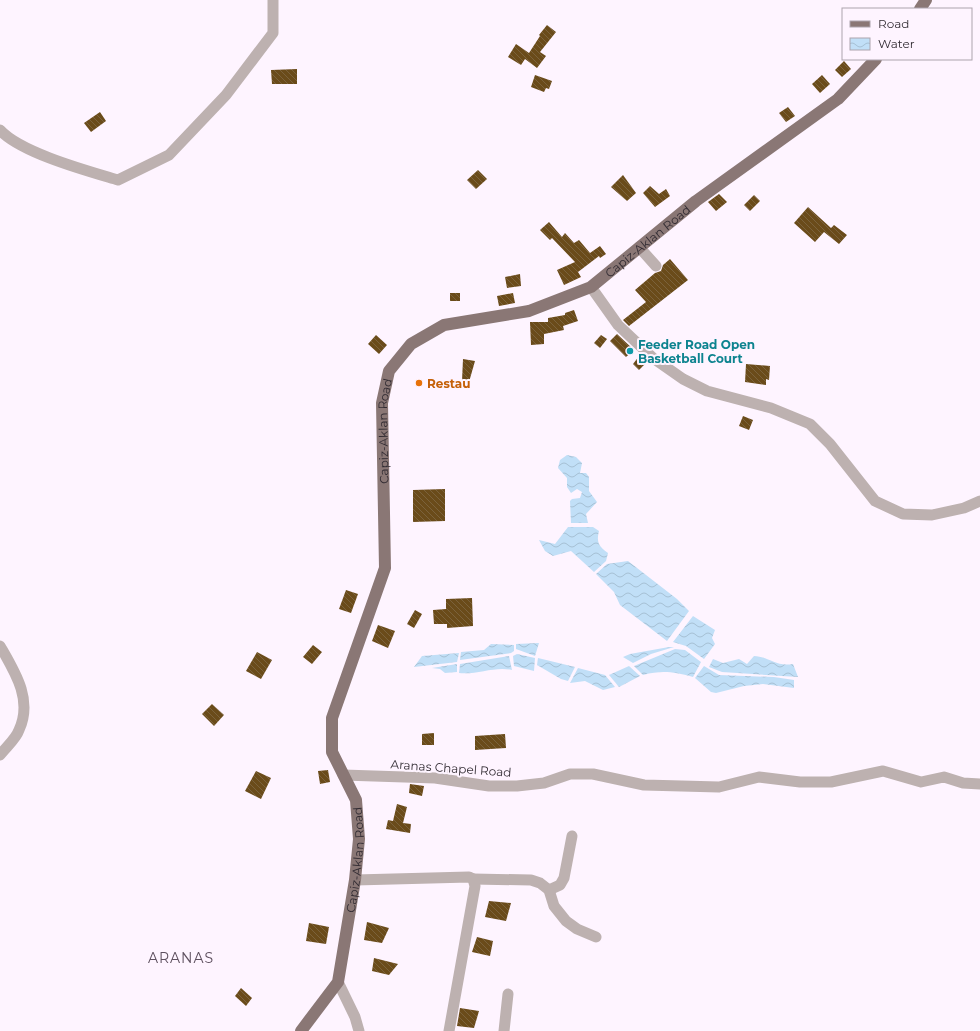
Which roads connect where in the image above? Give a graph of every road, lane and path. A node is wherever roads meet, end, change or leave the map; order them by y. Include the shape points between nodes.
1 (273, 0) edge
2 (875, 60) edge
3 (0, 130) edge
4 (639, 247) junction
5 (656, 266) dead end
6 (591, 288) junction
7 (980, 501) edge
8 (0, 646) edge
9 (0, 755) edge
10 (343, 775) junction
11 (980, 784) edge
12 (572, 836) dead end
13 (473, 879) junction
14 (355, 880) junction
15 (549, 890) junction
16 (596, 937) dead end
17 (338, 982) junction
18 (508, 994) dead end
19 (301, 1031) edge
20 (359, 1031) edge
21 (449, 1031) edge
22 (504, 1031) edge

1 - 3 street via 273,33 226,95 169,155 118,180 58,161 7,138
2 - 4 main road, Capiz-Aklan Road via 838,98 696,201
4 - 5 street
4 - 6 main road, Capiz-Aklan Road
6 - 7 street via 618,325 653,358 683,379 707,391 771,408 810,424 830,444 875,501 903,514 932,515 964,508
6 - 10 main road, Capiz-Aklan Road via 529,311 444,325 411,344 389,371 382,403 385,568 332,718 332,752
8 - 9 street via 22,688 25,707 19,731
10 - 11 street, Aranas Chapel Road via 435,778 489,786 517,786 544,783 570,774 593,774 644,784 719,787 759,777 800,782 831,782 884,771 921,782 944,777 963,783
10 - 14 main road, Capiz-Aklan Road via 356,800 359,839
12 - 15 street via 564,878 560,885
13 - 14 street via 469,877
13 - 15 street via 530,880 540,883
13 - 21 street via 475,886
14 - 17 main road, Capiz-Aklan Road
15 - 16 street via 554,906 566,921
17 - 19 main road, Capiz-Aklan Road
17 - 20 street
18 - 22 street

